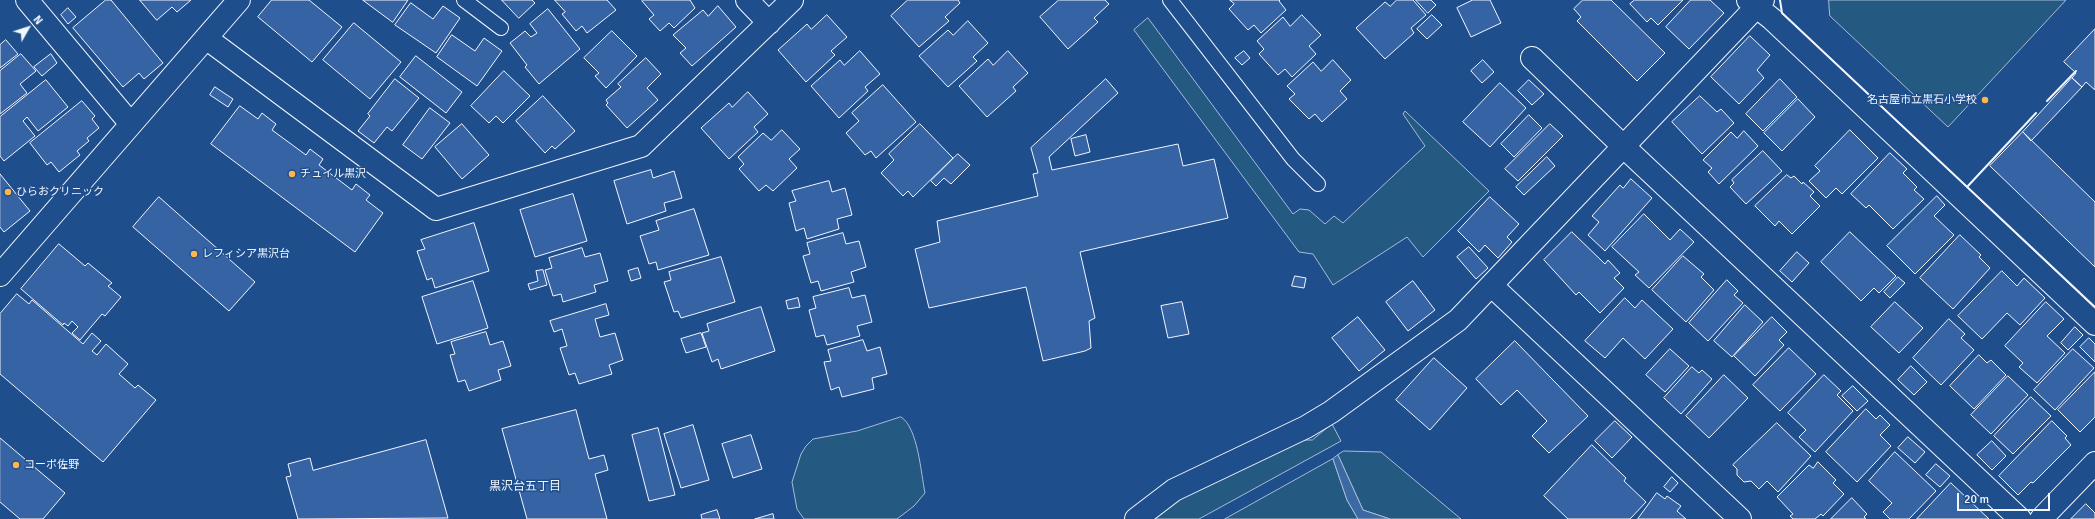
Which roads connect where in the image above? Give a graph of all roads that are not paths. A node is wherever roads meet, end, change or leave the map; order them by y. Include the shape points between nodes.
1 (27, 0) edge
2 (239, 0) edge
3 (464, 0) edge
4 (747, 0) edge
5 (792, 0) edge
6 (1170, 0) edge
7 (1756, 2) edge
8 (769, 23) junction
9 (501, 28) dead end
10 (206, 38) junction
11 (1532, 58) dead end
12 (130, 123) junction
13 (1623, 146) junction
14 (1318, 184) dead end
15 (0, 275) edge
16 (1492, 286) junction
17 (2095, 324) edge
18 (2095, 463) edge
19 (1136, 519) edge
20 (1740, 519) edge
21 (2020, 519) edge
22 (2041, 519) edge

1 - 12 street
2 - 10 street
3 - 9 lane
4 - 8 street
5 - 8 street
6 - 14 lane via 1293,158
7 - 13 street
7 - 17 street
8 - 10 street via 641,146 436,209
10 - 12 street
11 - 13 street
12 - 15 street
13 - 16 street
13 - 21 street
16 - 19 street via 1458,320 1331,412 1306,427 1174,490
16 - 20 street
18 - 22 street

